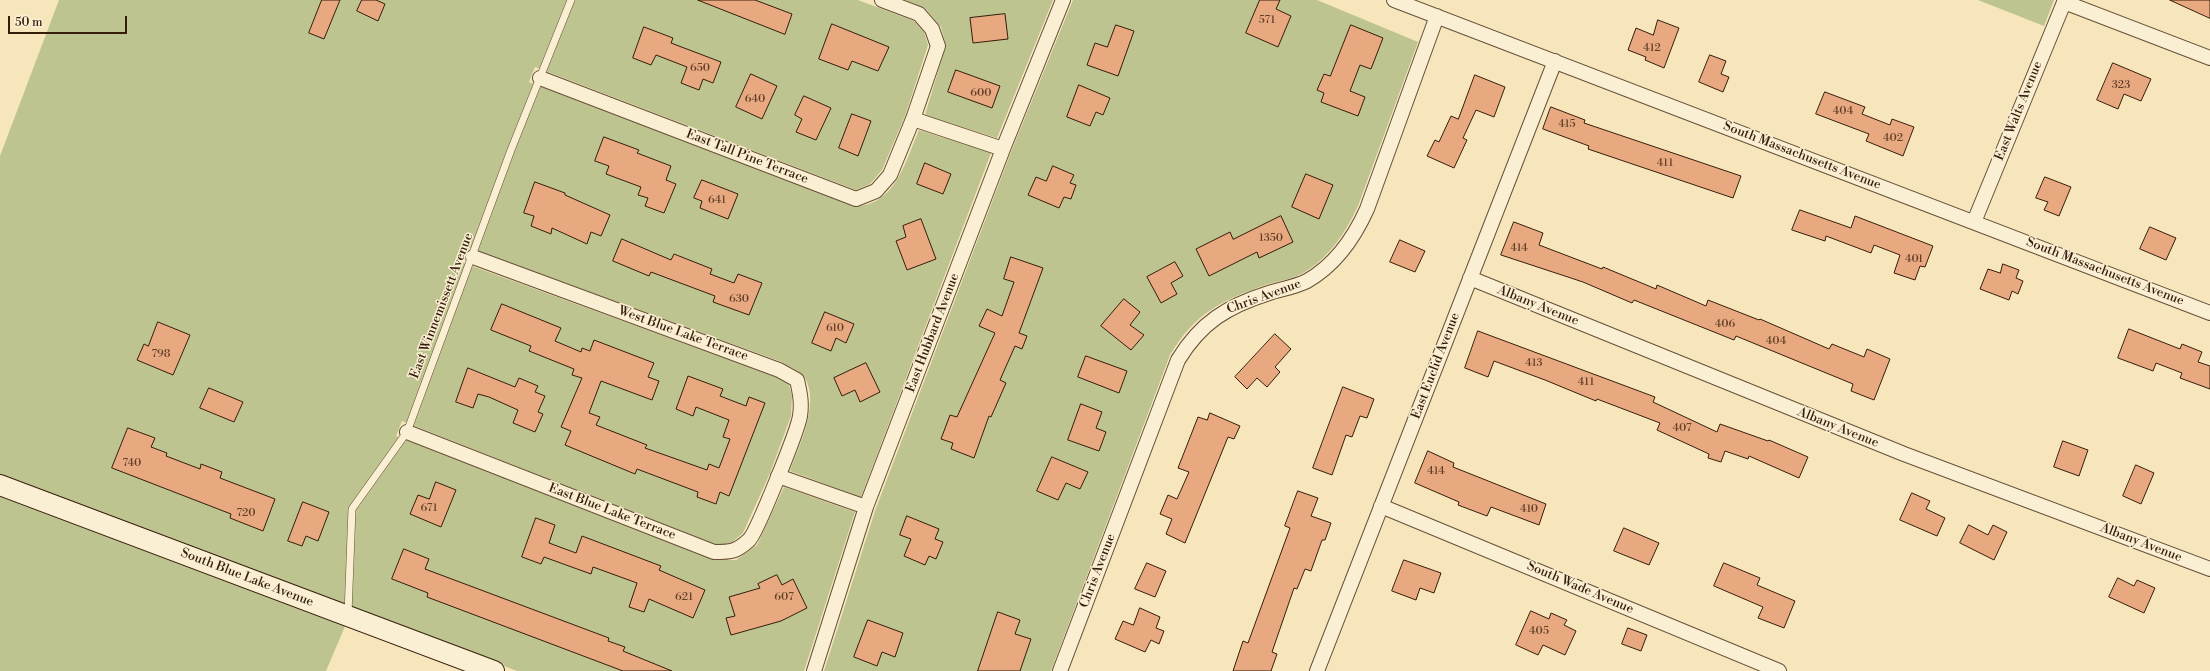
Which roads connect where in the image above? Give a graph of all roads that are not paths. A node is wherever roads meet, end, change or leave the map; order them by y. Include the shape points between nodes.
1 (571, 0) edge
2 (882, 0) edge
3 (1063, 0) edge
4 (1394, 0) edge
5 (2064, 1) edge
6 (1437, 16) junction
7 (2210, 58) edge
8 (1555, 61) junction
9 (540, 78) junction
10 (914, 119) junction
11 (1002, 149) junction
12 (1974, 222) junction
13 (473, 257) junction
14 (1470, 278) junction
15 (2210, 312) edge
16 (407, 432) junction
17 (778, 476) junction
18 (0, 485) edge
19 (1381, 506) junction
20 (866, 507) junction
21 (2210, 569) edge
22 (348, 616) junction
23 (494, 671) edge
24 (814, 671) edge
25 (1060, 671) edge
26 (1317, 671) edge
27 (1779, 671) edge

1 - 9 lane, East Winnemissett Avenue
2 - 10 street, East Tall Pine Terrace via 919,14 932,29 938,46
3 - 11 street, East Hubbard Avenue
4 - 6 street, South Massachusetts Avenue
5 - 7 street
5 - 12 street, East Walts Avenue
6 - 8 street, South Massachusetts Avenue
6 - 25 street, Chris Avenue via 1367,209 1343,250 1328,266 1306,281 1248,300 1219,314 1189,342 1178,360
8 - 12 street, South Massachusetts Avenue
8 - 14 street, East Euclid Avenue
9 - 10 street, East Tall Pine Terrace via 856,199 876,191 890,175
9 - 13 lane, East Winnemissett Avenue
10 - 11 street
11 - 20 street, East Hubbard Avenue
12 - 15 street, South Massachusetts Avenue
13 - 16 lane, East Winnemissett Avenue
13 - 17 street, West Blue Lake Terrace via 779,370 797,380 801,396 800,418
14 - 19 street, East Euclid Avenue
14 - 21 street, Albany Avenue via 1904,454
16 - 17 street, East Blue Lake Terrace via 714,552 735,551 751,539
16 - 22 lane, East Winnemissett Avenue via 352,509
17 - 20 street
18 - 22 main road, South Blue Lake Avenue
19 - 26 street, East Euclid Avenue
19 - 27 street, South Wade Avenue
20 - 24 street, East Hubbard Avenue
22 - 23 main road, South Blue Lake Avenue

